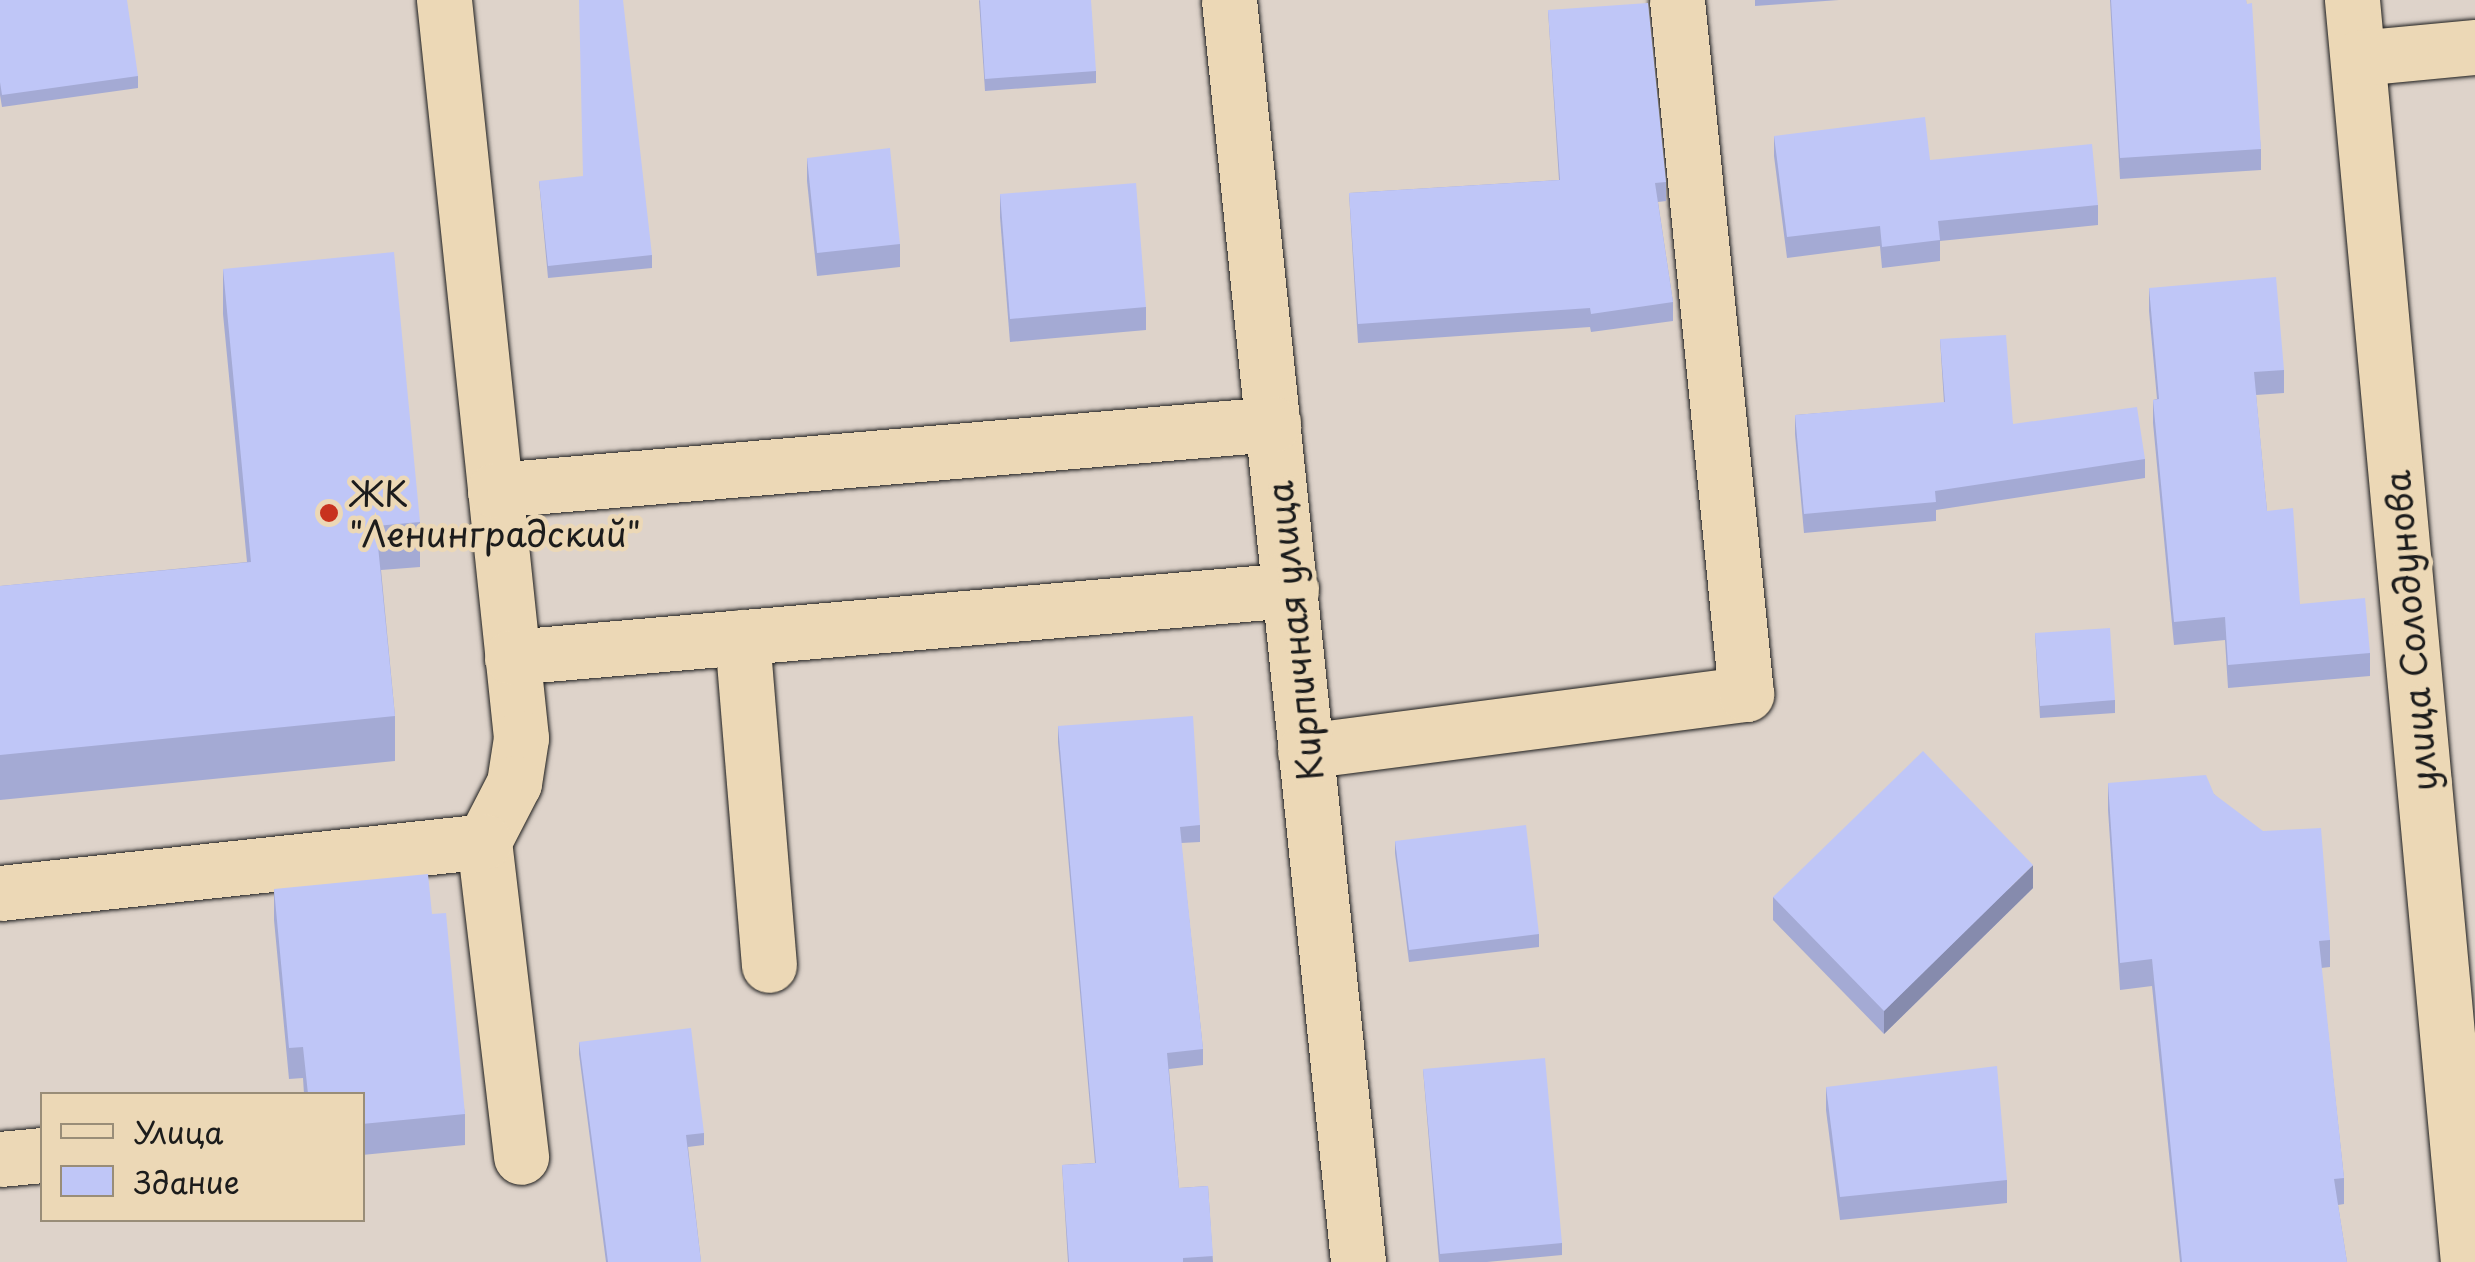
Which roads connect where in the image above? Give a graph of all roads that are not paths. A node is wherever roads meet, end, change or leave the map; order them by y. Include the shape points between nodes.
1 (444, 0) edge
2 (1229, 0) edge
3 (1677, 0) edge
4 (2352, 0) edge
5 (2475, 47) edge
6 (2358, 58) junction
7 (1273, 424) junction
8 (495, 490) junction
9 (1291, 590) junction
10 (742, 636) junction
11 (512, 657) junction
12 (1305, 751) junction
13 (484, 841) junction
14 (0, 893) edge
15 (769, 965) dead end
16 (40, 1155) edge
17 (521, 1157) dead end
18 (0, 1159) edge
19 (1358, 1262) edge
20 (2468, 1262) edge

1 - 8 street
2 - 7 street, Кирпичная улица
3 - 12 street via 1746,694
4 - 6 street, улица Солодунова
5 - 6 street
6 - 20 street, улица Солодунова
7 - 8 street
7 - 9 street, Кирпичная улица
8 - 11 street
9 - 10 street
9 - 12 street, Кирпичная улица
10 - 11 street
10 - 15 street
11 - 13 street via 521,738 514,783
12 - 19 street, Кирпичная улица
13 - 14 street
13 - 17 street
16 - 18 street

